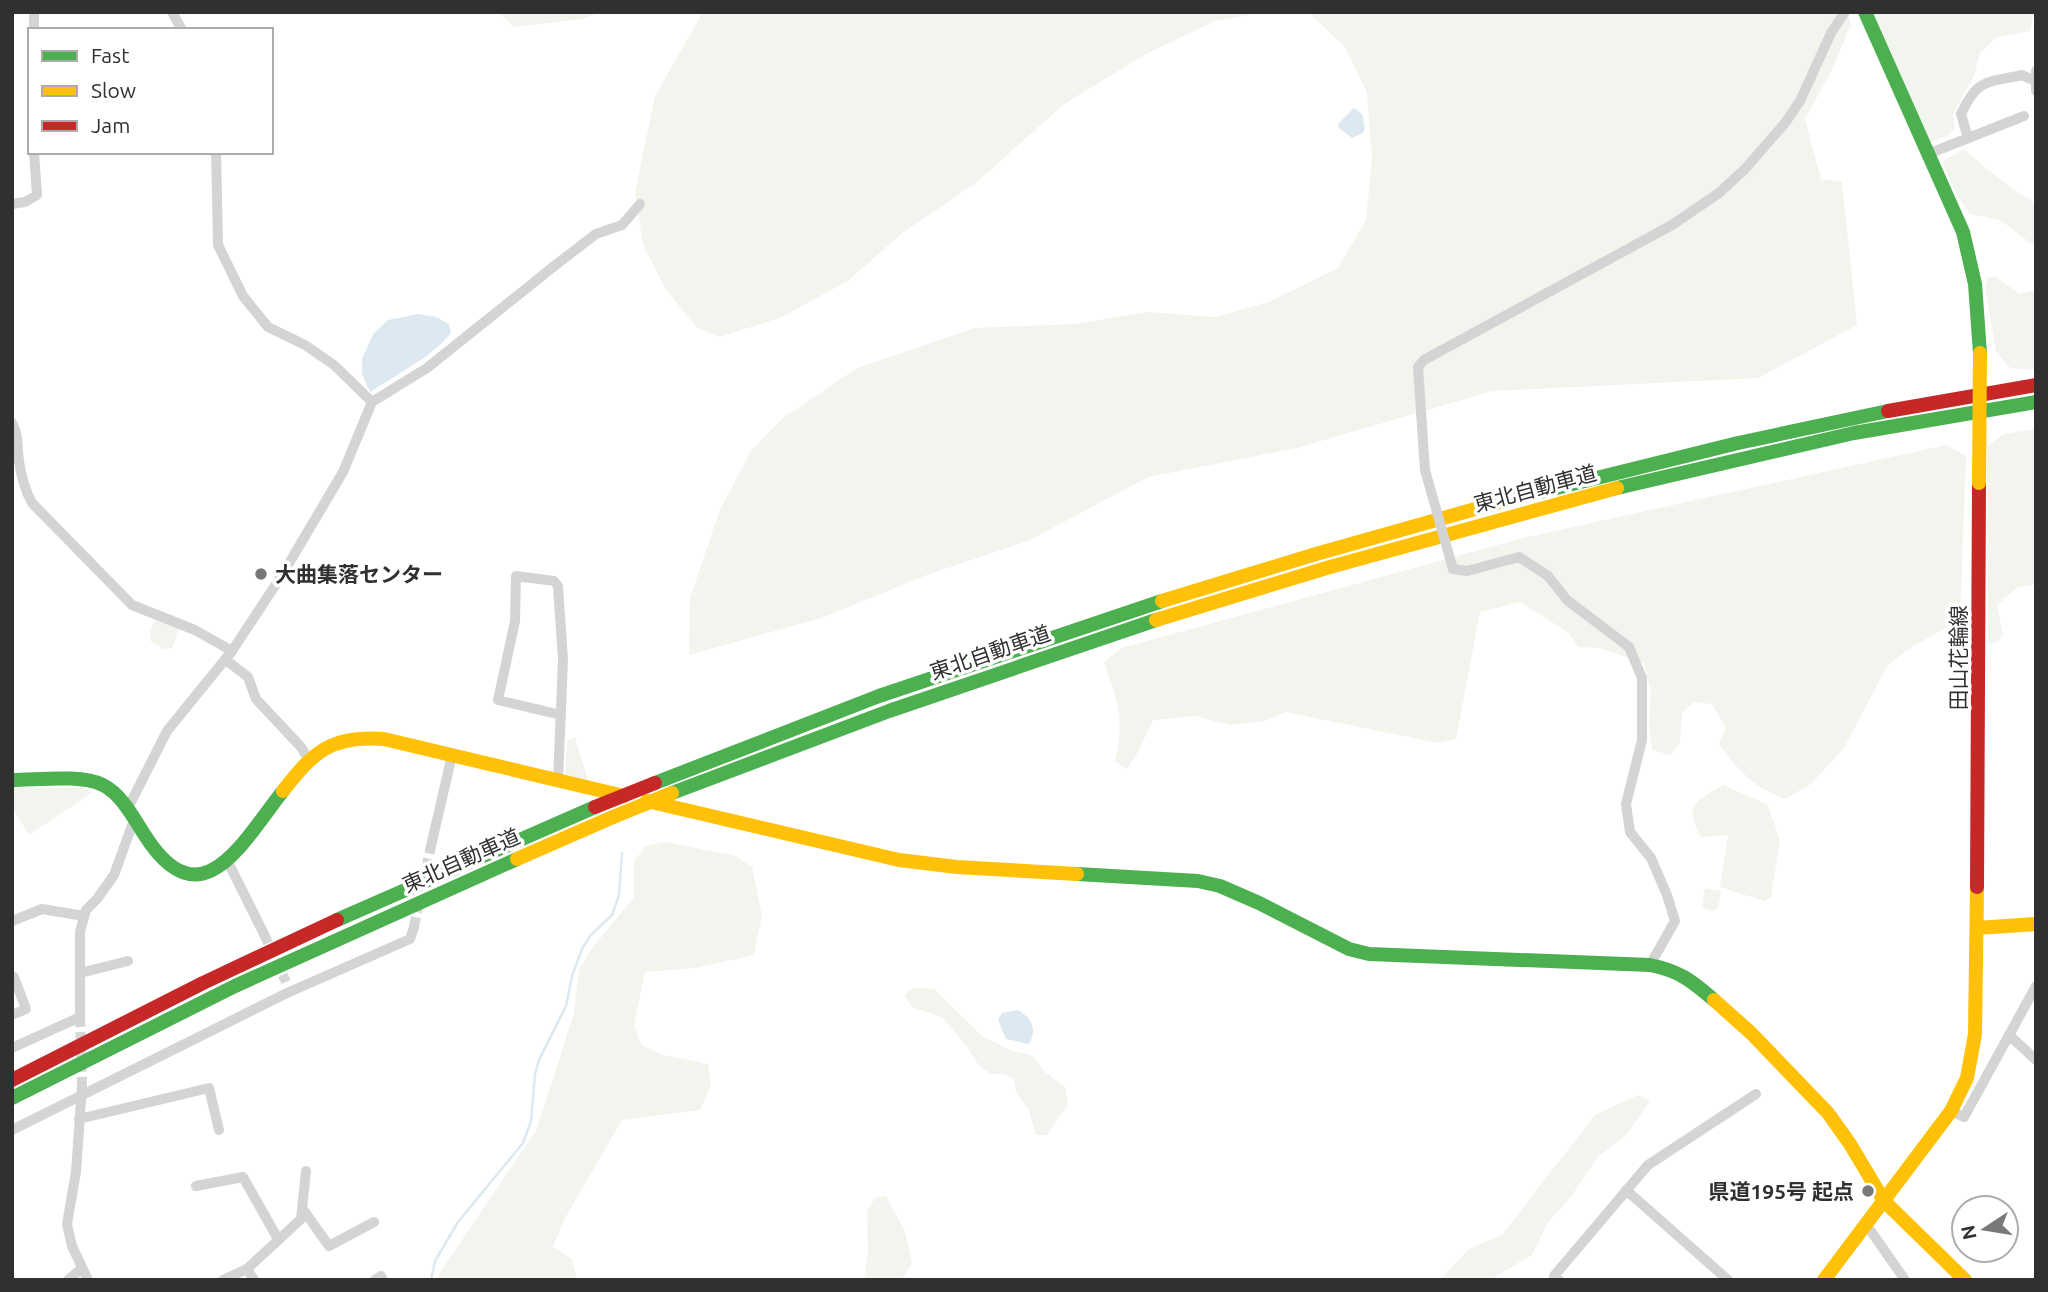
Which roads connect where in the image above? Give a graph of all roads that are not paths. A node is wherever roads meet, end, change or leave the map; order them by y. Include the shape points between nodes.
1 (172, 12) edge
2 (1845, 12) edge
3 (1865, 12) edge
4 (182, 28) edge
5 (2036, 71) edge
6 (2035, 81) edge
7 (2036, 91) edge
8 (2024, 116) dead end
9 (1968, 138) junction
10 (34, 154) edge
11 (216, 154) edge
12 (1928, 154) junction
13 (12, 204) edge
14 (640, 204) dead end
15 (2036, 386) edge
16 (372, 402) junction
17 (2036, 402) edge
18 (12, 423) edge
19 (232, 651) junction
20 (226, 660) junction
21 (561, 715) junction
22 (452, 755) junction
23 (310, 762) junction
24 (12, 780) edge
25 (558, 781) junction
26 (131, 814) junction
27 (431, 846) tunnel mouth
28 (227, 860) junction
29 (84, 916) junction
30 (12, 921) edge
31 (2036, 923) edge
32 (414, 927) tunnel mouth
33 (1978, 928) junction
34 (264, 934) tunnel mouth
35 (128, 961) dead end
36 (1650, 965) junction
37 (80, 973) junction
38 (14, 977) dead end
39 (2036, 986) edge
40 (12, 1015) edge
41 (2009, 1035) junction
42 (12, 1048) edge
43 (2036, 1060) edge
44 (12, 1080) edge
45 (81, 1091) junction
46 (1756, 1094) dead end
47 (12, 1098) edge
48 (1951, 1111) junction
49 (79, 1119) junction
50 (12, 1130) edge
51 (219, 1130) dead end
52 (306, 1171) dead end
53 (196, 1186) dead end
54 (1626, 1190) junction
55 (1884, 1201) junction
56 (302, 1208) junction
57 (374, 1222) dead end
58 (1866, 1224) junction
59 (278, 1240) junction
60 (82, 1268) junction
61 (247, 1269) junction
62 (68, 1280) edge
63 (88, 1280) edge
64 (223, 1280) edge
65 (254, 1280) edge
66 (375, 1280) edge
67 (383, 1280) edge
68 (1559, 1280) edge
69 (1728, 1280) edge
70 (1824, 1280) edge
71 (1905, 1280) edge
72 (1965, 1280) edge

1 - 4 street
2 - 36 street, bridge via 1785,123 1720,193 1672,225 1418,367 1425,470 1453,569 1467,571 1519,556 1629,647 1642,678 1642,740 1626,804 1630,832 1651,859 1675,921
3 - 12 main road, 田山花輪線
5 - 6 street
6 - 7 street
6 - 9 street via 2022,75 1979,85 1961,114
8 - 9 street
9 - 12 street
10 - 13 street via 37,195
11 - 16 street via 218,245 243,296 268,327 334,365
12 - 33 main road, 田山花輪線, bridge via 1963,232 1975,284 1980,353
14 - 16 street via 622,225 596,234 427,368
15 - 44 main road, 東北自動車道, bridge via 1930,402 1599,477 1383,534 1036,642 894,691 596,807 321,928
16 - 19 street via 343,472
17 - 47 main road, 東北自動車道, bridge via 1788,448 1604,492 1387,549 1041,656 614,817 363,926
18 - 19 street via 32,503 132,605 195,630
19 - 20 street
20 - 23 street via 248,677 256,699
20 - 26 street via 167,731
21 - 21 street via 558,586 554,581 516,576 514,621 498,700
21 - 25 street
22 - 23 main road via 358,737 337,742
22 - 25 main road
22 - 27 street
23 - 28 main road
24 - 26 main road via 103,785
25 - 36 main road via 898,860 1198,881 1220,886 1349,949 1369,954
26 - 28 main road via 165,865 177,872 216,869
26 - 29 street via 114,875
28 - 34 street
29 - 30 street via 42,909
29 - 37 street
31 - 33 main road
32 - 45 street via 410,939 286,988
33 - 48 main road, 田山花輪線 via 1975,1034 1966,1078
35 - 37 street
36 - 55 main road via 1690,979 1751,1033 1828,1113
37 - 42 street via 80,1017
38 - 40 street via 26,1009
39 - 41 street
41 - 43 street
41 - 48 street via 1964,1117
45 - 49 street
45 - 50 street
46 - 54 street via 1648,1165
48 - 55 main road, 田山花輪線
49 - 51 street via 209,1088
49 - 60 street via 67,1224
52 - 56 street
53 - 59 street via 243,1177
54 - 68 street via 1554,1276
54 - 69 street
55 - 58 main road, 田山花輪線
55 - 72 main road
56 - 57 street via 329,1246
56 - 59 street via 300,1219
58 - 70 main road, 田山花輪線
58 - 71 street
59 - 61 street
60 - 62 street
60 - 63 street
61 - 64 street
61 - 65 street
66 - 67 street via 381,1276

